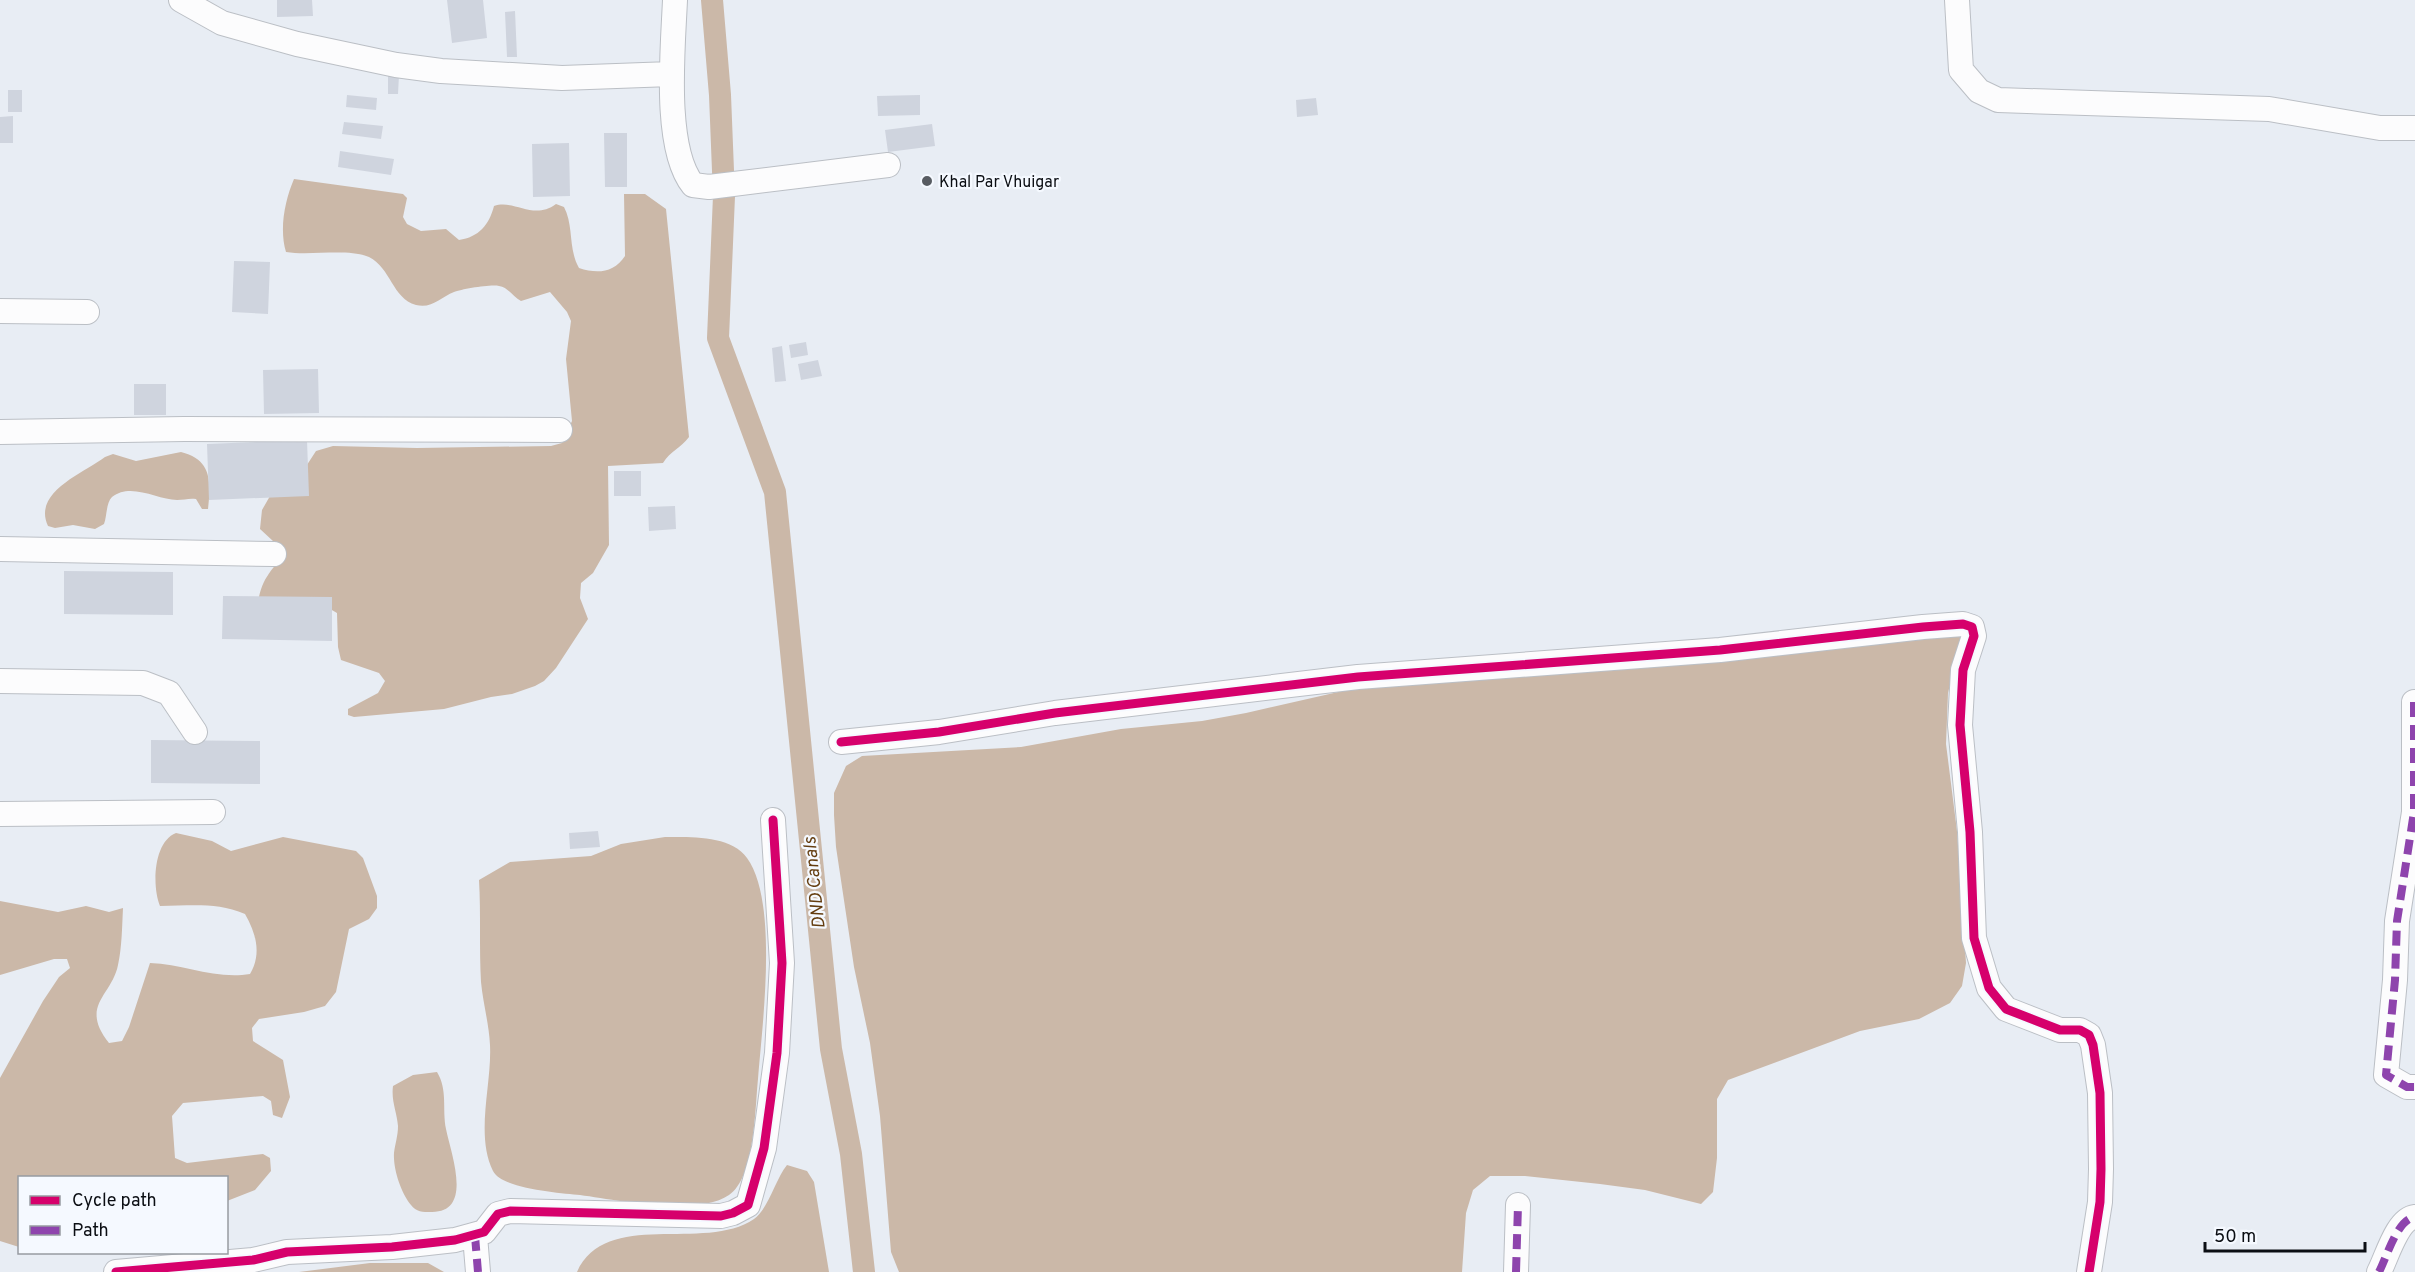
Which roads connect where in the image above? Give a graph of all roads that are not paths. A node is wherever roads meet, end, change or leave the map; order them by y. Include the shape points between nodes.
1 (181, 0) edge
2 (675, 0) edge
3 (1957, 0) edge
4 (671, 74) junction
5 (2415, 128) edge
6 (888, 165) dead end
7 (0, 311) edge
8 (87, 312) dead end
9 (560, 430) dead end
10 (0, 432) edge
11 (0, 549) edge
12 (274, 554) dead end
13 (0, 681) edge
14 (2414, 702) edge
15 (195, 732) dead end
16 (841, 742) dead end
17 (213, 812) dead end
18 (0, 814) edge
19 (773, 820) dead end
20 (2415, 1087) edge
21 (1518, 1205) dead end
22 (2415, 1217) edge
23 (475, 1236) junction
24 (116, 1272) edge
25 (478, 1272) edge
26 (1516, 1272) edge
27 (2089, 1272) edge
28 (2379, 1272) edge

1 - 4 street via 222,23 396,65 562,78
2 - 4 street
3 - 5 street via 1961,70 1979,92 1998,100 2269,108 2380,128
4 - 6 street via 677,146 686,177 693,185 709,187
7 - 8 street
9 - 10 street
11 - 12 street
13 - 15 street via 143,683 170,693
14 - 20 street via 2414,812 2397,921 2386,1075 2406,1087
16 - 27 street via 1358,677 1720,650 1963,624 1972,627 1974,636 1963,670 1960,725 1974,938 1989,988 2006,1009 2060,1030 2080,1030 2089,1035 2093,1045 2100,1094 2101,1169
17 - 18 street
19 - 23 street via 782,963 777,1053 764,1148 748,1205 721,1216 510,1211 498,1214 484,1233
21 - 26 street
22 - 28 street via 2401,1226
23 - 24 street
23 - 25 street

